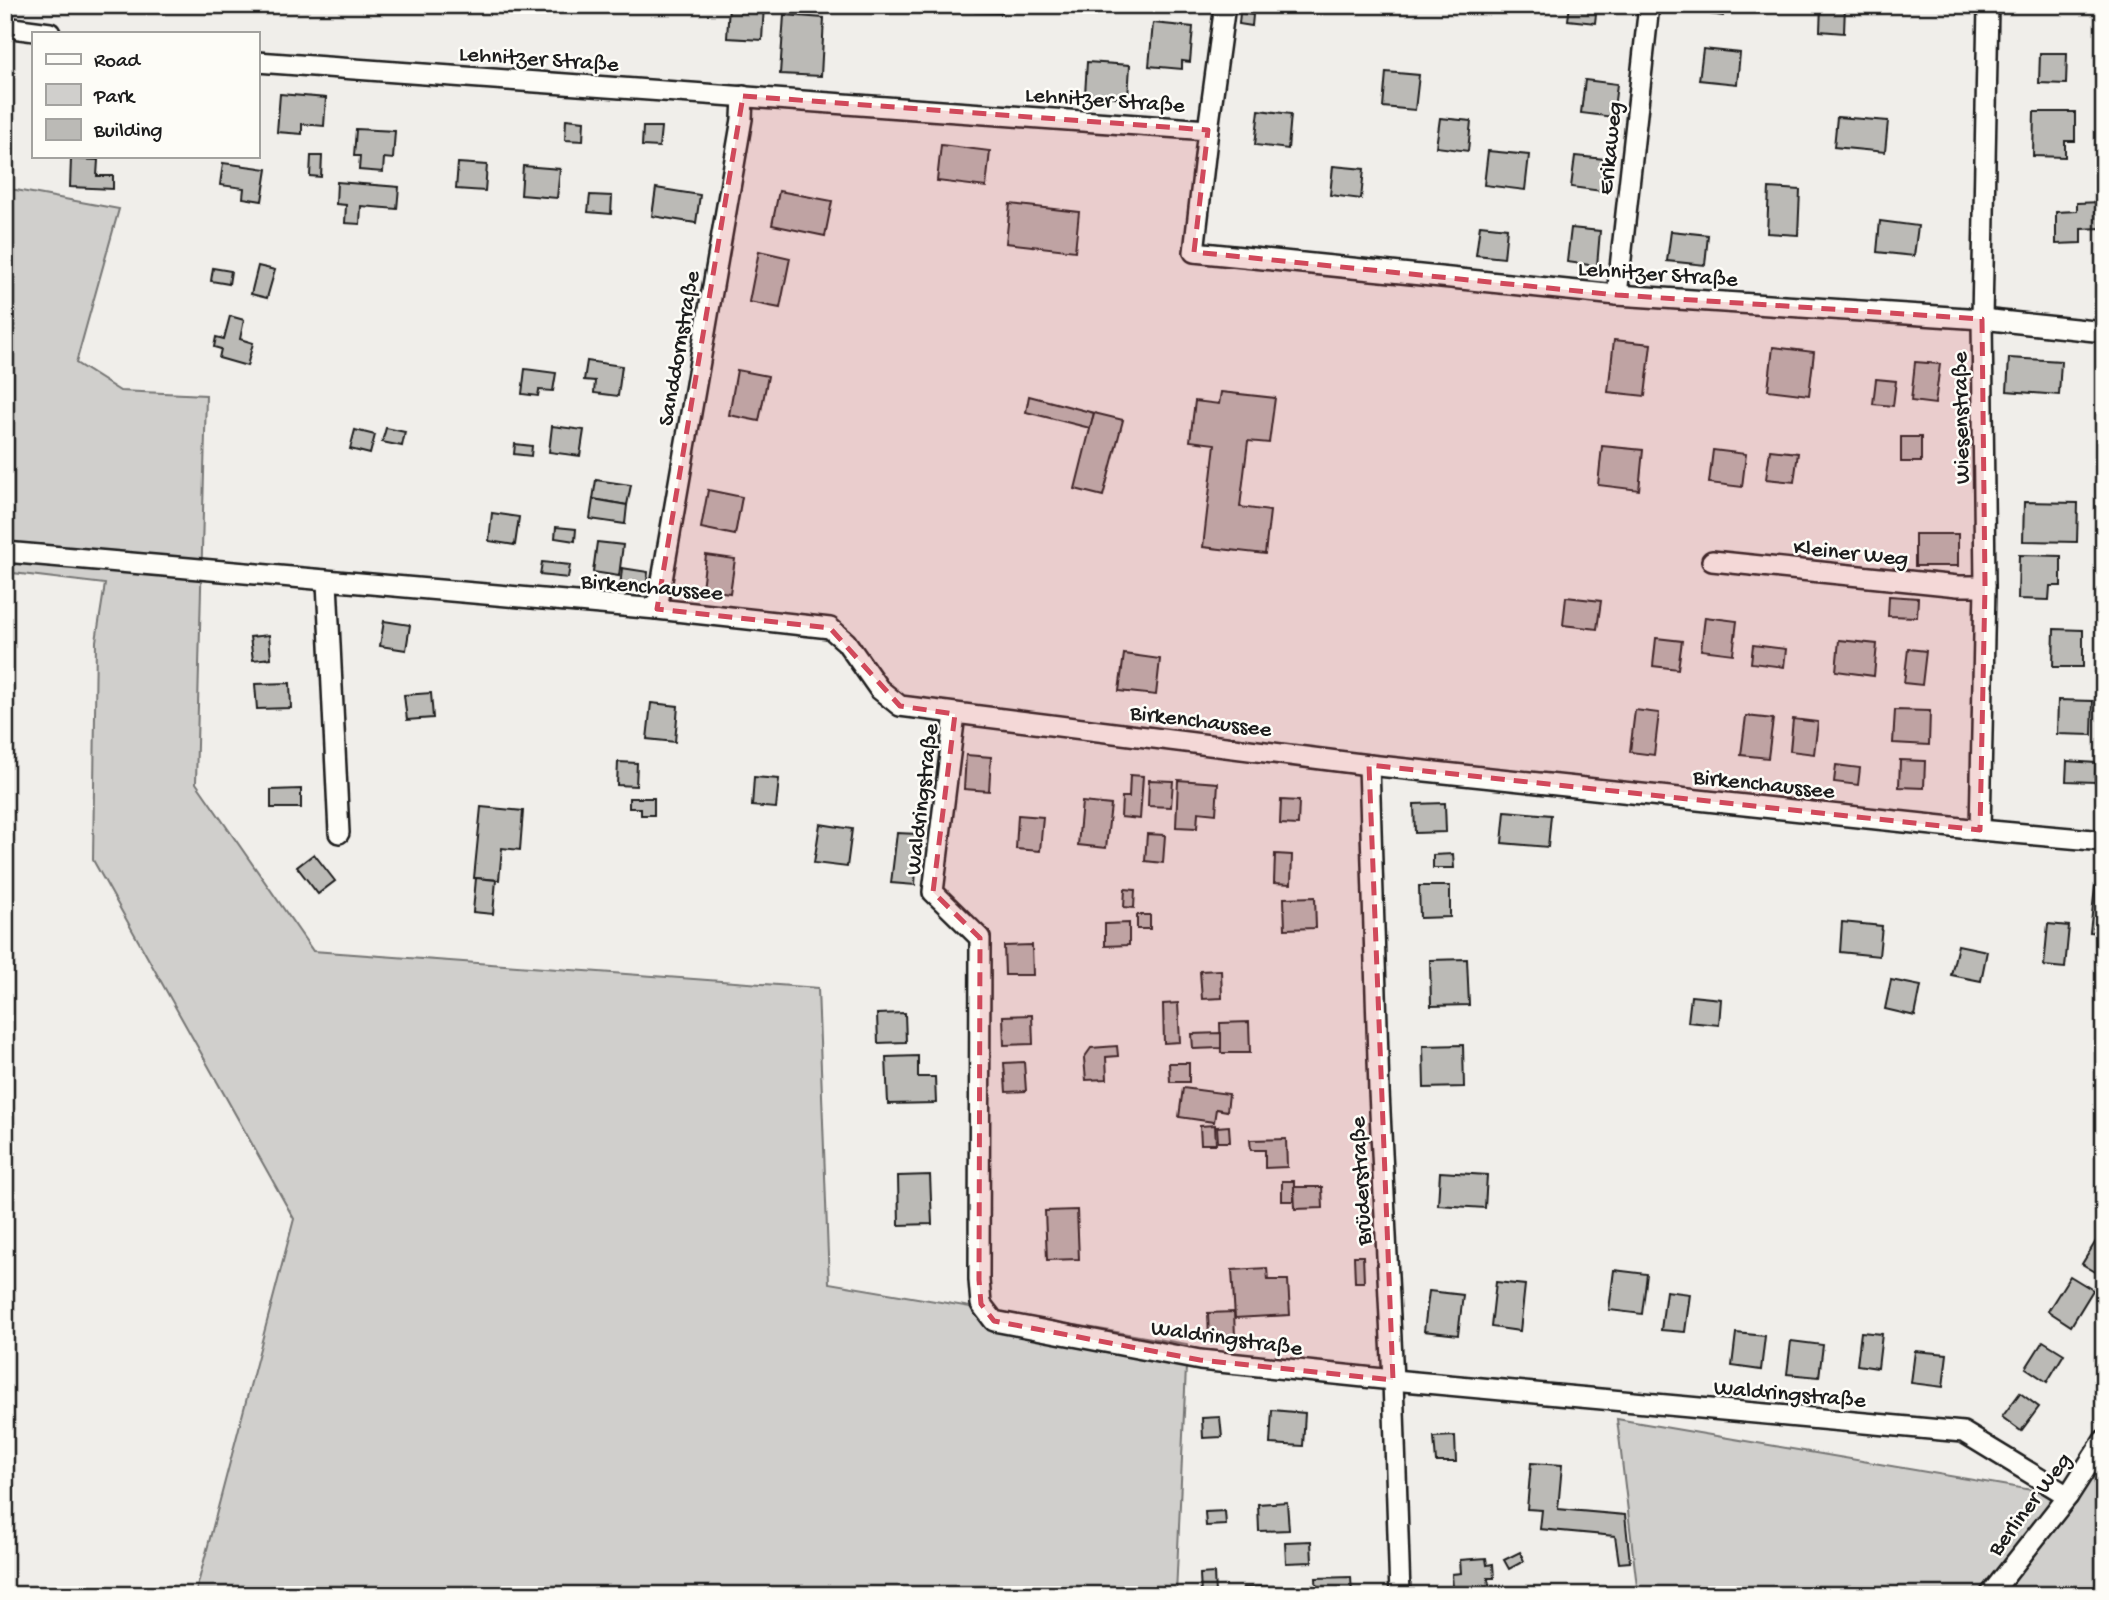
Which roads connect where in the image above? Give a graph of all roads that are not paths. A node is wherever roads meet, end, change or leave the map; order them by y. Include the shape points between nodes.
1 (1225, 5) edge
2 (1649, 5) edge
3 (1988, 5) edge
4 (5, 27) edge
5 (42, 32) edge
6 (259, 62) edge
7 (743, 96) junction
8 (1208, 130) junction
9 (1616, 295) junction
10 (1982, 319) junction
11 (2104, 332) edge
12 (5, 552) edge
13 (1712, 561) dead end
14 (327, 582) junction
15 (1985, 586) junction
16 (657, 609) junction
17 (955, 714) junction
18 (1369, 765) junction
19 (1980, 830) junction
20 (339, 832) dead end
21 (2104, 841) edge
22 (1393, 1380) junction
23 (2104, 1440) edge
24 (2067, 1496) junction
25 (1400, 1595) edge
26 (1990, 1595) edge

1 - 8 street
2 - 9 street, Erikaweg
3 - 10 street, Wiesenstraße
4 - 5 street
6 - 7 street, Lehnitzer Straße
7 - 8 street, Lehnitzer Straße
7 - 16 street, Sanddornstraße
8 - 9 street, Lehnitzer Straße via 1194,252
9 - 10 street, Lehnitzer Straße
10 - 11 street, Lehnitzer Straße
10 - 15 street, Wiesenstraße
12 - 14 street, Birkenchaussee
13 - 15 street, Kleiner Weg
14 - 16 street, Birkenchaussee
14 - 20 street
15 - 19 street, Wiesenstraße
16 - 17 street, Birkenchaussee via 830,628 846,642 879,689 900,706
17 - 18 street, Birkenchaussee
17 - 22 street, Waldringstraße via 933,892 980,938 981,1304 994,1321 1200,1360
18 - 19 street, Birkenchaussee
18 - 22 street, Brüderstraße
19 - 21 street, Birkenchaussee
22 - 24 street, Waldringstraße via 1963,1432
22 - 25 street, Brüderstraße
23 - 24 street, Berliner Weg
24 - 26 street, Berliner Weg

